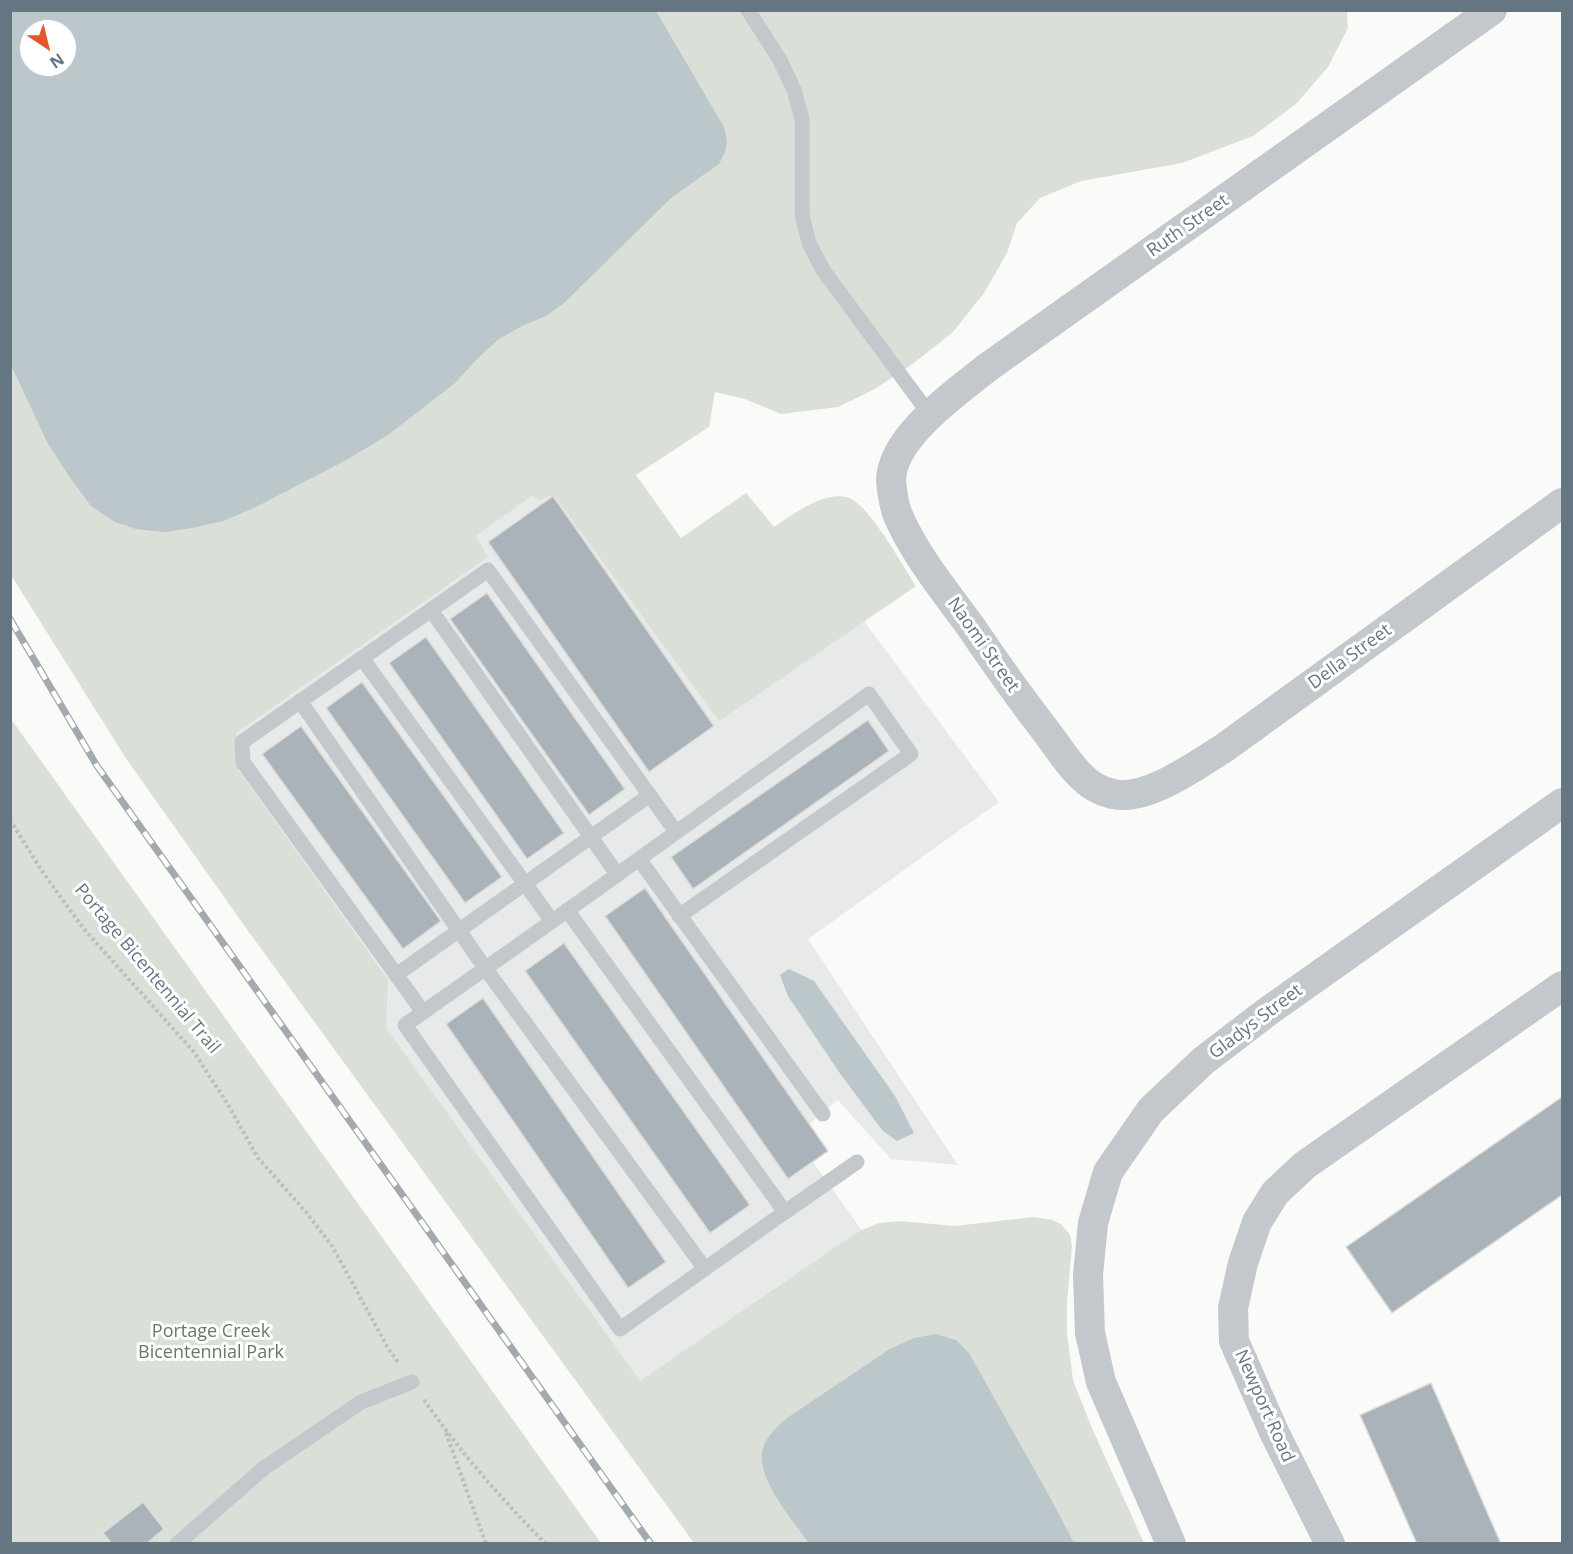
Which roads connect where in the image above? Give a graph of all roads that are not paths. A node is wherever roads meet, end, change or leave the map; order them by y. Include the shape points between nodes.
1 (748, 10) edge
2 (1492, 10) edge
3 (930, 415) junction
4 (897, 456) joint
5 (1563, 503) edge
6 (431, 610) junction
7 (362, 658) junction
8 (300, 701) junction
9 (650, 795) junction
10 (1128, 796) joint
11 (1562, 805) edge
12 (676, 832) junction
13 (591, 837) junction
14 (639, 859) junction
15 (617, 874) junction
16 (525, 884) junction
17 (567, 910) junction
18 (680, 916) junction
19 (552, 921) junction
20 (459, 931) junction
21 (485, 968) junction
22 (396, 975) junction
23 (1563, 986) edge
24 (423, 1012) junction
25 (823, 1114) dead end
26 (857, 1162) dead end
27 (785, 1212) junction
28 (705, 1269) junction
29 (412, 1382) road end
30 (177, 1544) edge
31 (1171, 1544) edge
32 (1330, 1544) edge

1 - 3 lane via 780,60 802,119 802,215 809,243 823,270
2 - 3 street, Ruth Street via 988,367
3 - 4 street, Ruth Street
4 - 10 street, Naomi Street via 891,480 896,511 929,568 1014,690 1079,774 1096,789
5 - 10 street, Della Street via 1224,748 1157,787
6 - 7 lane
6 - 9 lane via 488,570
6 - 13 lane
7 - 8 lane
7 - 16 lane
8 - 20 lane
8 - 22 lane via 242,742 243,762
9 - 12 lane
9 - 13 lane
11 - 31 street, Gladys Street via 1203,1061 1150,1110 1108,1173 1093,1223 1088,1275 1090,1334 1101,1382
12 - 14 lane
12 - 18 lane via 870,694 911,754
13 - 15 lane
13 - 16 lane
14 - 15 lane
14 - 18 lane
15 - 17 lane
16 - 19 lane
16 - 20 lane
17 - 19 lane
17 - 27 lane
18 - 25 lane
19 - 21 lane
20 - 21 lane
20 - 22 lane
21 - 24 lane
21 - 28 lane
22 - 24 lane
23 - 32 street, Newport Road via 1305,1165 1275,1193 1257,1222 1233,1308 1234,1341
24 - 28 lane via 405,1025 620,1329
26 - 27 lane
27 - 28 lane
29 - 30 lane via 361,1402 264,1468

